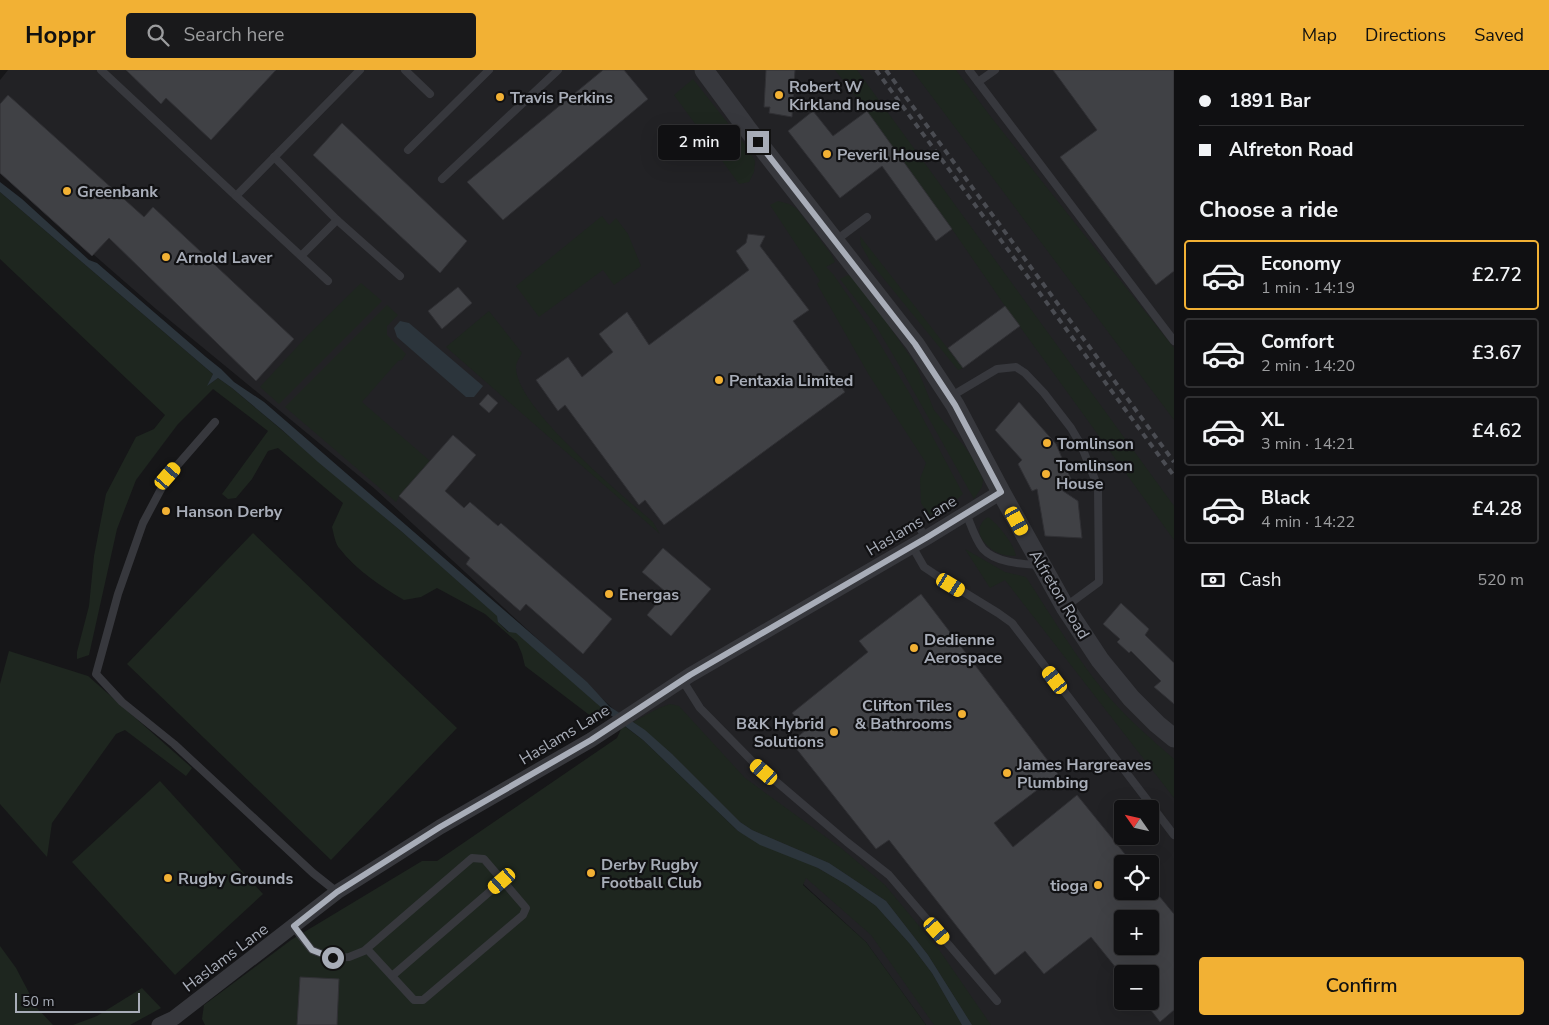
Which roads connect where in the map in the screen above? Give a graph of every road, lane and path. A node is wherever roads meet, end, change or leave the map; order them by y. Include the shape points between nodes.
1 (101, 70) edge
2 (360, 70) edge
3 (405, 70) edge
4 (489, 70) edge
5 (558, 70) edge
6 (704, 70) edge
7 (969, 70) edge
8 (995, 70) edge
9 (978, 82) junction
10 (430, 94) dead end
11 (408, 150) dead end
12 (274, 157) junction
13 (442, 179) dead end
14 (236, 196) junction
15 (867, 217) dead end
16 (337, 220) junction
17 (835, 241) junction
18 (301, 256) junction
19 (400, 276) dead end
20 (328, 281) dead end
21 (1173, 336) edge
22 (950, 397) junction
23 (215, 422) dead end
24 (1001, 492) junction
25 (966, 513) junction
26 (916, 522) dead end
27 (926, 538) junction
28 (912, 546) junction
29 (1042, 565) junction
30 (1065, 607) junction
31 (683, 681) junction
32 (1174, 738) edge
33 (1174, 835) edge
34 (502, 881) junction
35 (337, 892) junction
36 (294, 926) junction
37 (367, 949) junction
38 (392, 976) junction
39 (997, 1001) dead end
40 (177, 1021) edge
41 (159, 1025) edge

1 - 14 lane
2 - 12 lane
3 - 10 lane
4 - 11 lane
5 - 13 lane
6 - 17 street, Alfreton Road
7 - 9 lane
8 - 9 lane
9 - 21 lane
12 - 14 lane
12 - 16 lane
14 - 18 lane
15 - 17 lane
16 - 18 lane
16 - 19 lane
17 - 22 street, Alfreton Road via 915,344
18 - 20 lane
22 - 24 street, Alfreton Road
22 - 30 lane via 997,369 1016,367 1044,393 1081,445 1098,486 1099,582
23 - 35 lane via 168,476 143,523 118,594 96,674 122,702 174,744
24 - 25 street, Haslams Lane
24 - 29 street, Alfreton Road
25 - 27 street, Haslams Lane
25 - 29 lane via 984,550 997,558 1020,564
26 - 27 lane
27 - 28 street, Haslams Lane
28 - 31 street, Haslams Lane
28 - 33 lane via 924,567 1012,624
29 - 30 street, Alfreton Road
30 - 32 street, Alfreton Road via 1100,660 1131,698
31 - 35 street, Haslams Lane
31 - 39 lane via 700,708 751,760 889,875
34 - 37 lane via 484,859 472,858
34 - 38 lane
34 - 38 lane via 526,908 523,915 422,1000 414,1000
35 - 36 street, Haslams Lane
36 - 37 lane via 312,950 333,958 349,957
36 - 40 street, Haslams Lane
37 - 38 lane
40 - 41 street, Haslams Lane

